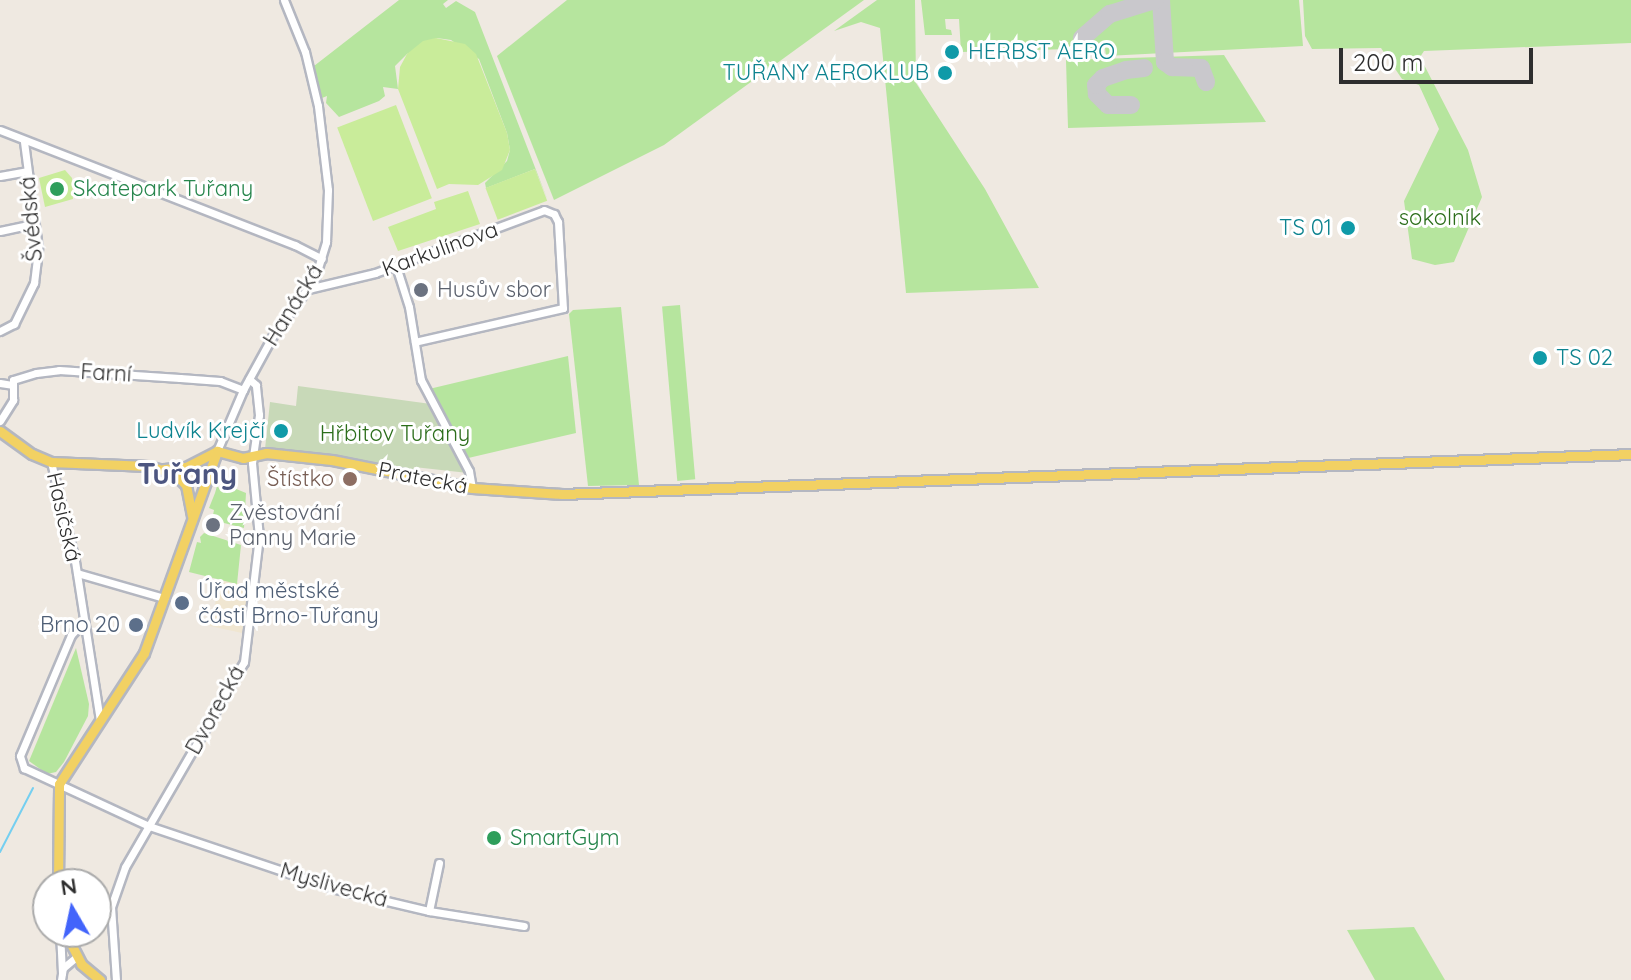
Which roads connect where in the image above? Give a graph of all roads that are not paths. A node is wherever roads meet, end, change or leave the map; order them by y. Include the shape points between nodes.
1 (284, 0) edge
2 (0, 130) edge
3 (24, 141) junction
4 (27, 171) junction
5 (0, 176) edge
6 (33, 224) junction
7 (0, 231) edge
8 (322, 259) junction
9 (396, 266) junction
10 (316, 276) junction
11 (328, 286) junction
12 (308, 289) junction
13 (0, 331) edge
14 (415, 342) junction
15 (249, 379) junction
16 (0, 383) edge
17 (12, 385) junction
18 (243, 390) junction
19 (0, 421) edge
20 (0, 431) edge
21 (0, 441) edge
22 (14, 441) junction
23 (217, 451) junction
24 (1631, 454) edge
25 (253, 457) junction
26 (51, 462) junction
27 (164, 469) junction
28 (472, 488) junction
29 (192, 522) junction
30 (77, 573) junction
31 (164, 598) junction
32 (84, 621) junction
33 (100, 721) junction
34 (59, 784) junction
35 (149, 826) junction
36 (439, 863) dead end
37 (58, 868) edge
38 (429, 911) junction
39 (524, 926) dead end
40 (62, 948) edge
41 (71, 948) edge
42 (76, 957) junction
43 (61, 976) edge
44 (100, 980) edge
45 (116, 980) edge

1 - 8 street, Hanácká via 310,73 325,154 328,209
2 - 3 street
3 - 4 street, Švédská
3 - 8 street
4 - 5 street
4 - 6 street, Švédská
6 - 7 street
6 - 13 street, Švédská via 38,248 34,283 14,324
8 - 10 street, Hanácká
9 - 11 street, Karkulínova
9 - 14 street
9 - 14 street, Karkulínova via 544,210 557,221 563,308
10 - 11 street
10 - 12 street, Hanácká
11 - 12 street, Karkulínova
12 - 15 street, Hanácká
14 - 28 street via 421,380 471,474
15 - 18 street, Hanácká
15 - 25 street, Dvorecká via 256,385 259,415
16 - 17 street
17 - 18 street, Farní via 23,376 59,370 220,381
17 - 19 street via 13,400
18 - 23 street, Hanácká
20 - 22 main road
21 - 22 street
22 - 26 main road
23 - 25 main road, Pratecká
23 - 27 main road via 186,467
23 - 29 main road, Hanácká
24 - 28 main road, Pratecká via 547,494
25 - 28 main road, Pratecká via 266,453 332,460
25 - 35 street, Dvorecká via 259,537 244,662
26 - 27 main road
26 - 30 street, Hasičská
27 - 29 main road via 186,485
29 - 31 main road, Hanácká
30 - 31 street
30 - 32 street, Hasičská
31 - 33 main road, Hanácká via 132,675
32 - 33 street, Hasičská
32 - 34 street, Myslivecká via 71,635 20,756 24,768
33 - 34 main road, Hanácká
34 - 35 street, Myslivecká
34 - 37 main road
35 - 38 street, Myslivecká via 336,889
35 - 45 street, Dvorecká via 125,867 111,907
36 - 38 street
38 - 39 street, Myslivecká
40 - 43 street
41 - 42 main road
42 - 43 street
42 - 44 main road

